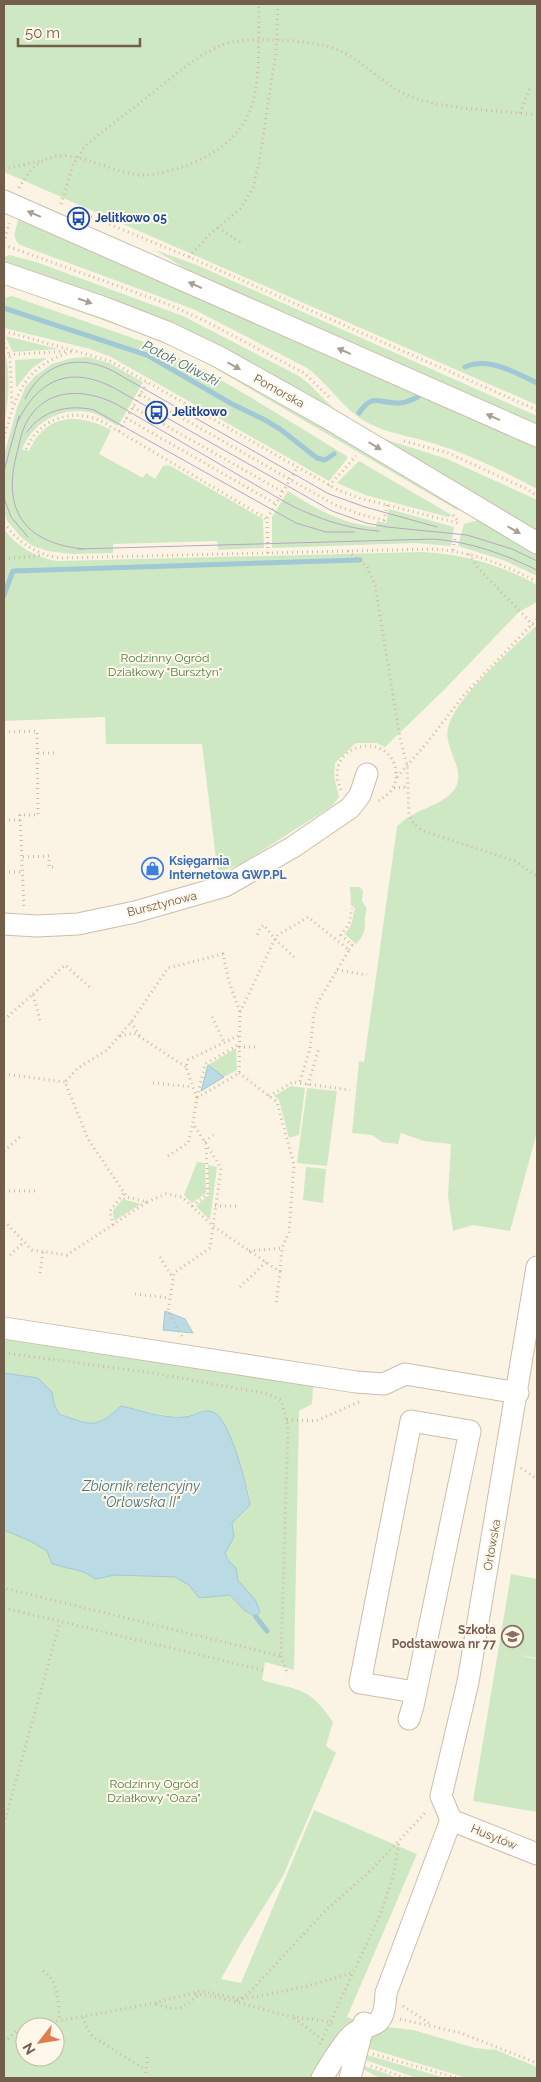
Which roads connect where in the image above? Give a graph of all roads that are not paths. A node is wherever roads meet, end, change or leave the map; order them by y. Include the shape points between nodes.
1 (10, 197) edge
2 (4, 273) edge
3 (537, 436) edge
4 (537, 543) edge
5 (367, 774) dead end
6 (4, 924) edge
7 (537, 1267) edge
8 (4, 1328) edge
9 (531, 1344) edge
10 (518, 1393) junction
11 (415, 1692) junction
12 (409, 1719) dead end
13 (451, 1820) junction
14 (537, 1854) edge
15 (387, 1990) junction
16 (352, 2042) junction
17 (322, 2078) edge
18 (350, 2078) edge

3 -> 1 street
2 -> 4 street, Pomorska via 158,329 219,357
5 - 6 street, Bursztynowa via 360,795 350,808 293,847 225,886 135,912 78,924
7 - 9 street, Orłowska
8 - 10 street via 356,1382 384,1384 405,1374
9 - 10 street, Orłowska
10 - 13 street, Orłowska via 468,1682 441,1796
11 - 11 street via 470,1431 411,1421 360,1682
11 - 12 street
13 - 14 street, Husytów
13 - 15 street
15 - 16 street via 373,2005
15 - 16 street via 382,2018
16 - 17 street
16 - 18 street

